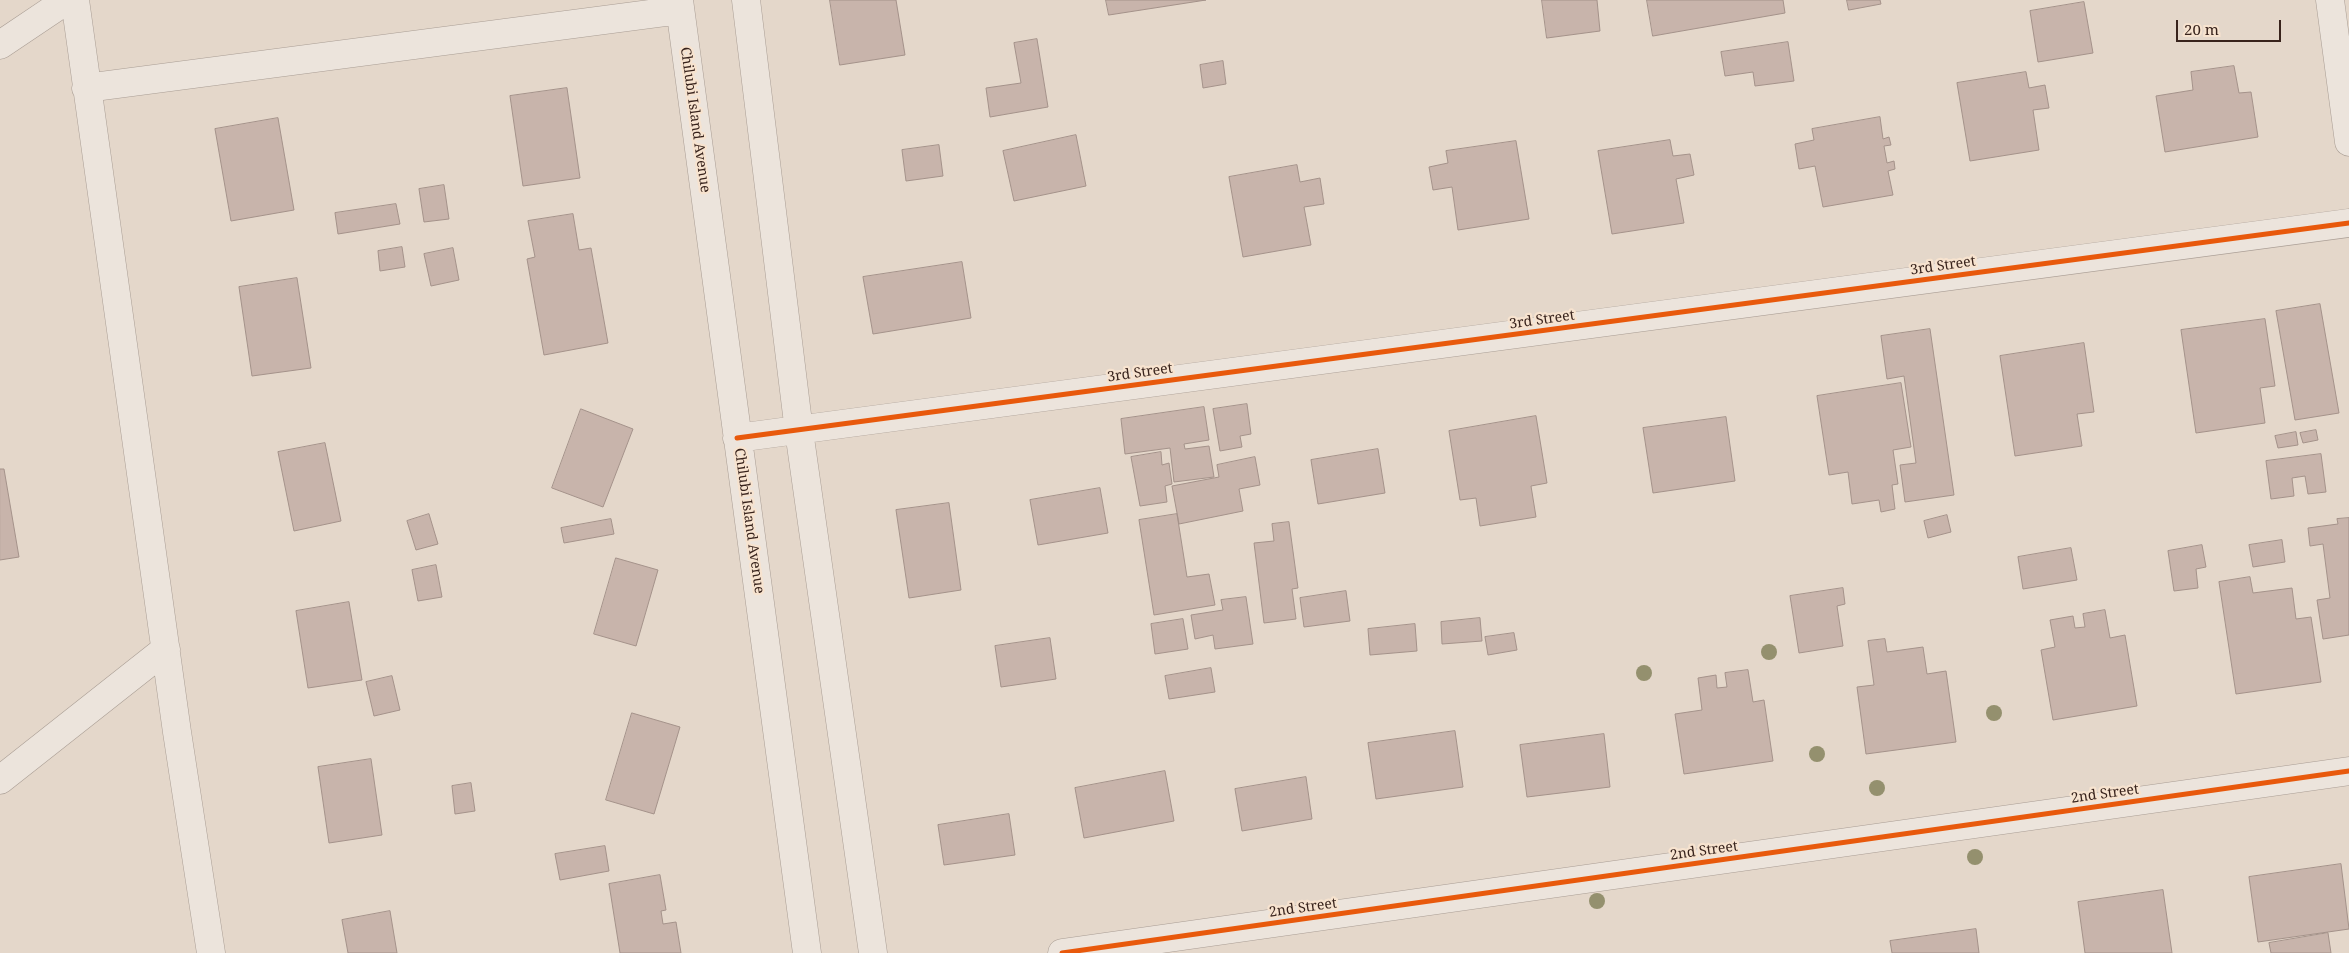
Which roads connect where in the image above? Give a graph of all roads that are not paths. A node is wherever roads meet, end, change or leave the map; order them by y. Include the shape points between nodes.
1 (68, 0) edge
2 (75, 0) edge
3 (746, 0) edge
4 (2330, 0) edge
5 (680, 5) edge
6 (0, 45) edge
7 (86, 88) junction
8 (2349, 142) edge
9 (2349, 223) edge
10 (799, 430) junction
11 (738, 438) junction
12 (166, 649) junction
13 (2349, 771) edge
14 (0, 780) edge
15 (211, 953) edge
16 (807, 953) edge
17 (873, 953) edge
18 (1062, 953) edge

1 - 6 street
2 - 7 street
3 - 10 street
4 - 8 street
5 - 7 street
5 - 11 street, Chilubi Island Avenue
7 - 12 street
9 - 10 street, 3rd Street
10 - 11 street, 3rd Street
10 - 17 street
11 - 16 street, Chilubi Island Avenue
12 - 14 street
12 - 15 street
13 - 18 street, 2nd Street

